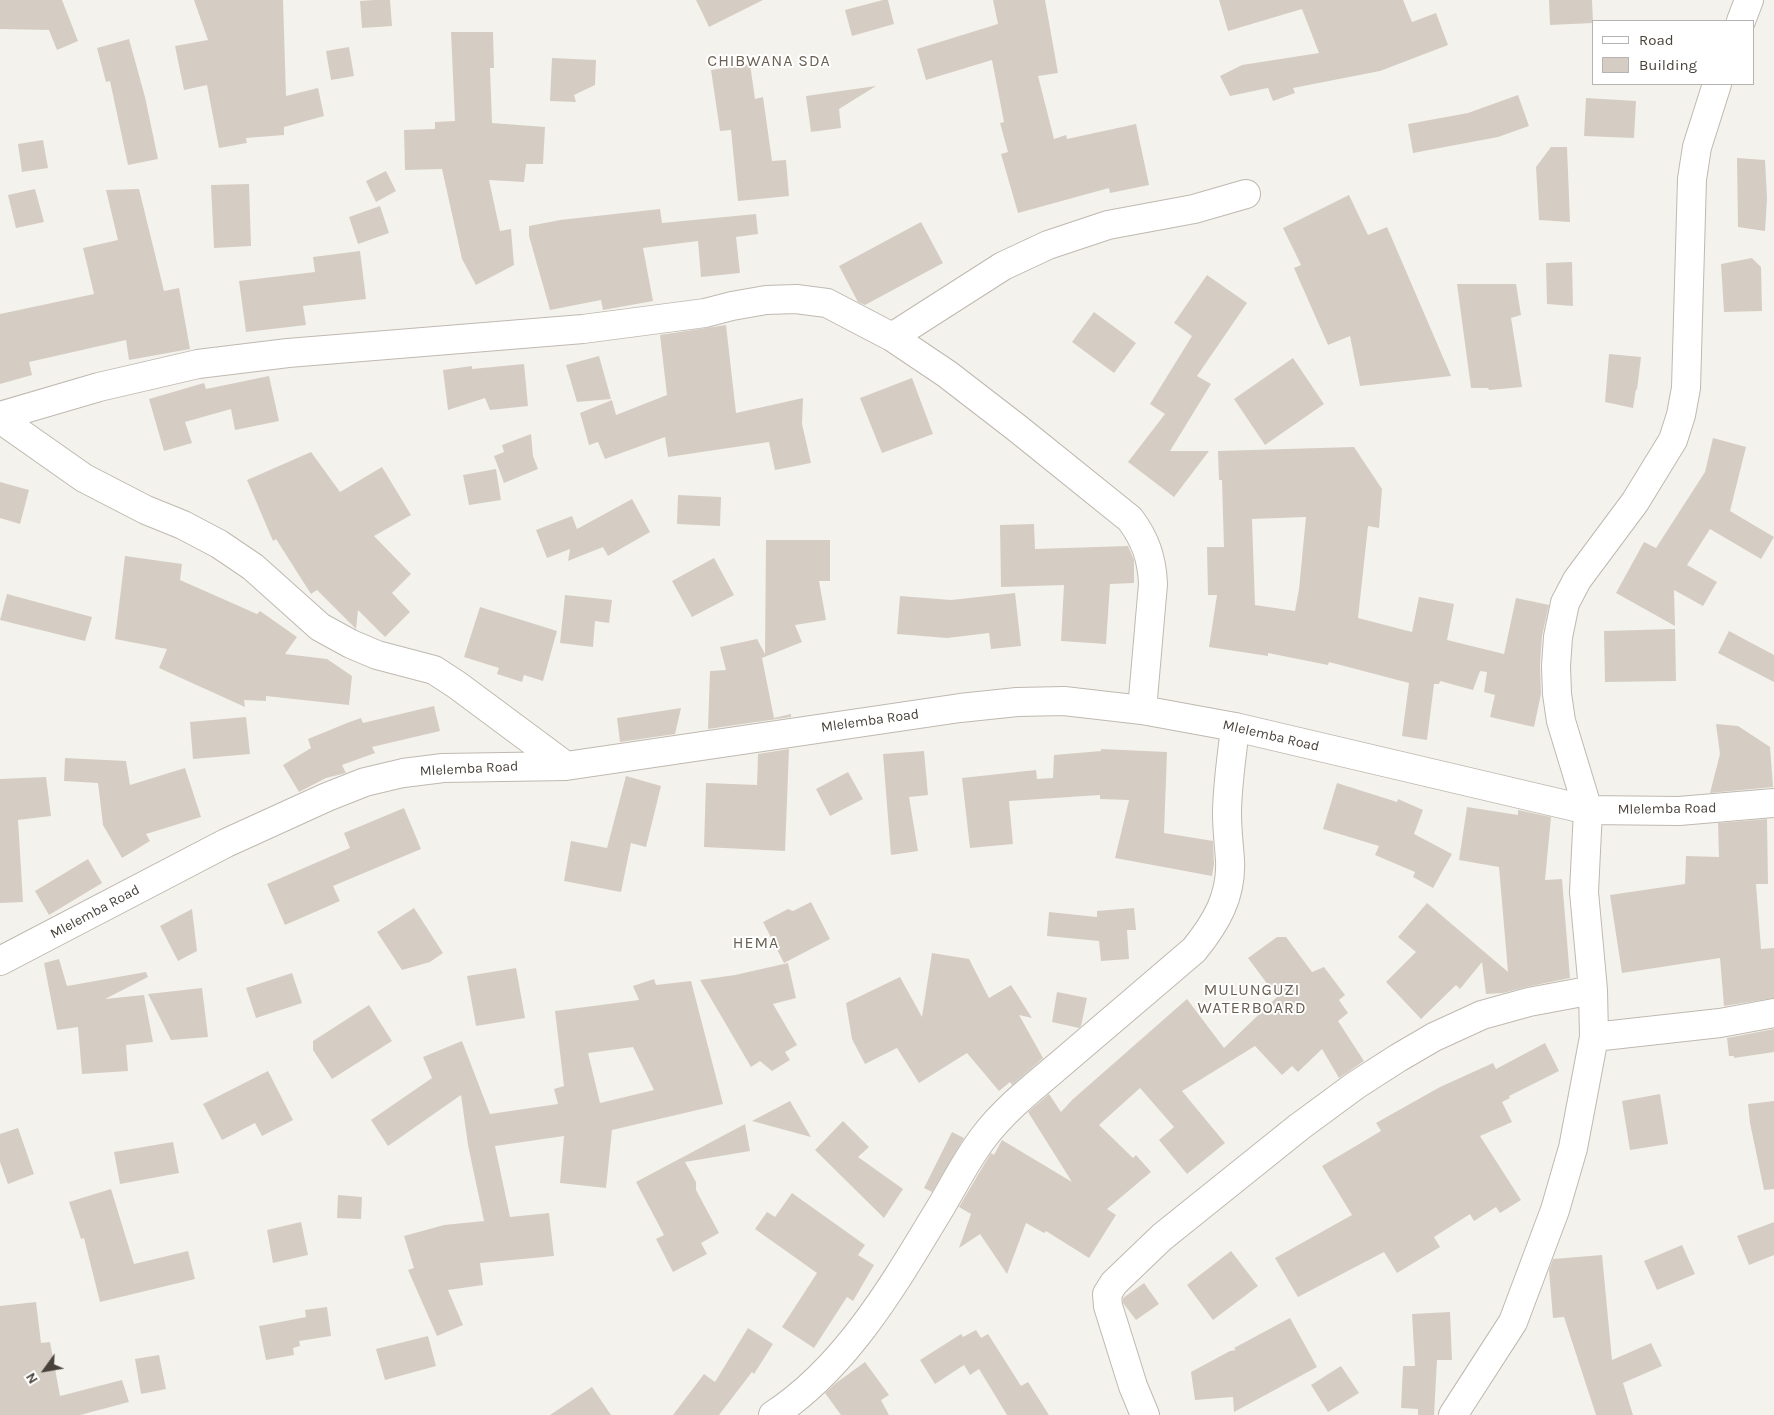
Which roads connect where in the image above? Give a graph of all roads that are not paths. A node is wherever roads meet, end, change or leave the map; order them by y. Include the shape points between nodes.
1 (1749, 0) edge
2 (1741, 20) edge
3 (1718, 85) edge
4 (1246, 194) dead end
5 (892, 337) junction
6 (0, 418) edge
7 (1142, 710) junction
8 (1235, 727) junction
9 (566, 766) junction
10 (1774, 803) edge
11 (1588, 810) junction
12 (0, 961) edge
13 (1594, 990) junction
14 (1774, 1013) edge
15 (1594, 1037) junction
16 (773, 1415) edge
17 (1145, 1415) edge
18 (1453, 1415) edge

1 - 2 street
3 - 11 street via 1697,147 1692,178 1686,388 1681,415 1673,440 1635,502 1577,580 1566,603 1558,637 1556,666 1561,721
4 - 5 street via 1194,210 1108,225 1048,245 1003,266
5 - 6 street via 827,303 766,300 705,313 583,328 198,364 100,387
5 - 7 street via 1018,428 1130,519 1142,534 1153,565 1153,584
6 - 9 street via 84,478 219,544 253,567 320,627 377,655 434,670 457,684
7 - 8 street, Mlelemba Road
7 - 9 street, Mlelemba Road via 1064,701 1017,702
8 - 11 street, Mlelemba Road
8 - 16 street via 1227,814 1229,884 1222,909 1207,934 1194,950 1036,1085 984,1137 900,1275 838,1359 791,1403
9 - 12 street, Mlelemba Road via 442,768 365,782 226,843
10 - 11 street, Mlelemba Road via 1679,811
11 - 13 street via 1584,892
13 - 15 street
13 - 17 street via 1482,1015 1434,1037 1356,1085 1162,1237 1114,1283 1107,1294 1133,1386
14 - 15 street via 1720,1023
15 - 18 street via 1573,1148 1555,1210 1513,1322

